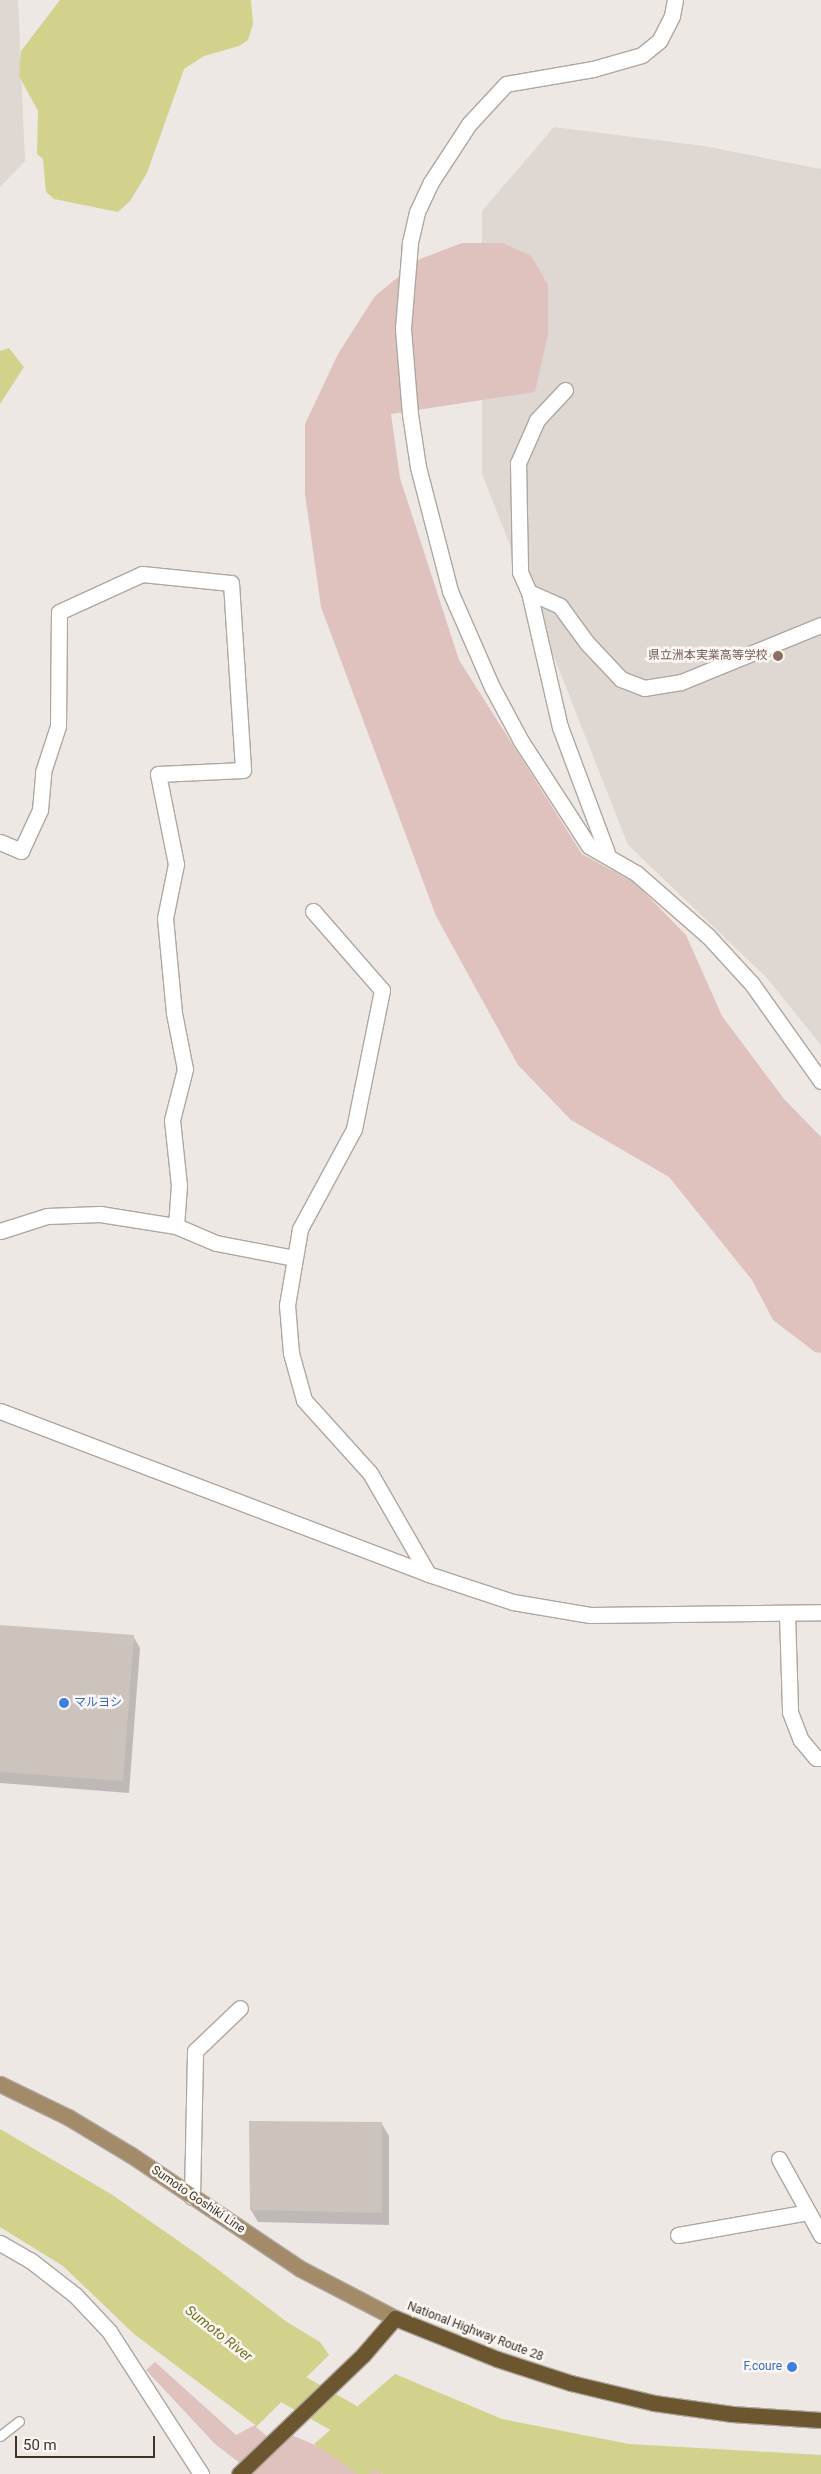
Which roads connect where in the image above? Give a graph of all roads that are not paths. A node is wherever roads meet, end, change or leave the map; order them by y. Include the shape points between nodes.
1 (675, 0) edge
2 (565, 390) dead end
3 (529, 592) junction
4 (821, 624) edge
5 (0, 842) edge
6 (607, 853) junction
7 (313, 912) dead end
8 (821, 1081) edge
9 (176, 1226) junction
10 (0, 1231) edge
11 (294, 1258) junction
12 (0, 1411) edge
13 (428, 1574) junction
14 (821, 1612) edge
15 (787, 1614) junction
16 (821, 1758) edge
17 (240, 2008) dead end
18 (0, 2084) edge
19 (779, 2159) dead end
20 (192, 2197) junction
21 (808, 2212) junction
22 (678, 2235) dead end
23 (821, 2235) edge
24 (0, 2243) edge
25 (395, 2318) junction
26 (821, 2420) edge
27 (19, 2421) dead end
28 (0, 2436) edge
29 (201, 2474) edge
30 (238, 2474) edge

1 - 6 street via 672,16 659,41 642,55 593,69 506,84 469,124 431,182 417,212 410,244 404,310 406,380 416,449 450,591 492,687 521,741 589,846
2 - 3 street via 537,420 518,463 520,572
3 - 4 street via 560,606 621,679 644,688 680,682
3 - 6 street via 560,727
5 - 9 street via 21,851 40,810 43,772 58,726 59,612 142,574 231,583 243,770 158,774 176,864 165,918 174,1013 185,1069 172,1120 179,1185
6 - 8 street via 636,873 708,936 752,984
7 - 11 street via 382,990 354,1129 300,1229
9 - 10 street via 100,1214 47,1216
9 - 11 street via 216,1243
11 - 13 street via 287,1305 291,1353 304,1400 370,1473
12 - 13 street
13 - 15 street via 513,1602 590,1615
14 - 15 street
15 - 16 street via 790,1712 801,1740 816,1758
17 - 20 street via 194,2051
18 - 20 main road, Sumoto Goshiki Line via 68,2117
19 - 21 street
20 - 25 main road, Sumoto Goshiki Line via 299,2268
21 - 22 street
21 - 23 street
24 - 29 street via 30,2260 75,2295 109,2331
25 - 26 highway, National Highway Route 28 via 497,2359 571,2383 654,2403 732,2414
25 - 30 highway, National Highway Route 28 via 363,2355
27 - 28 lane

